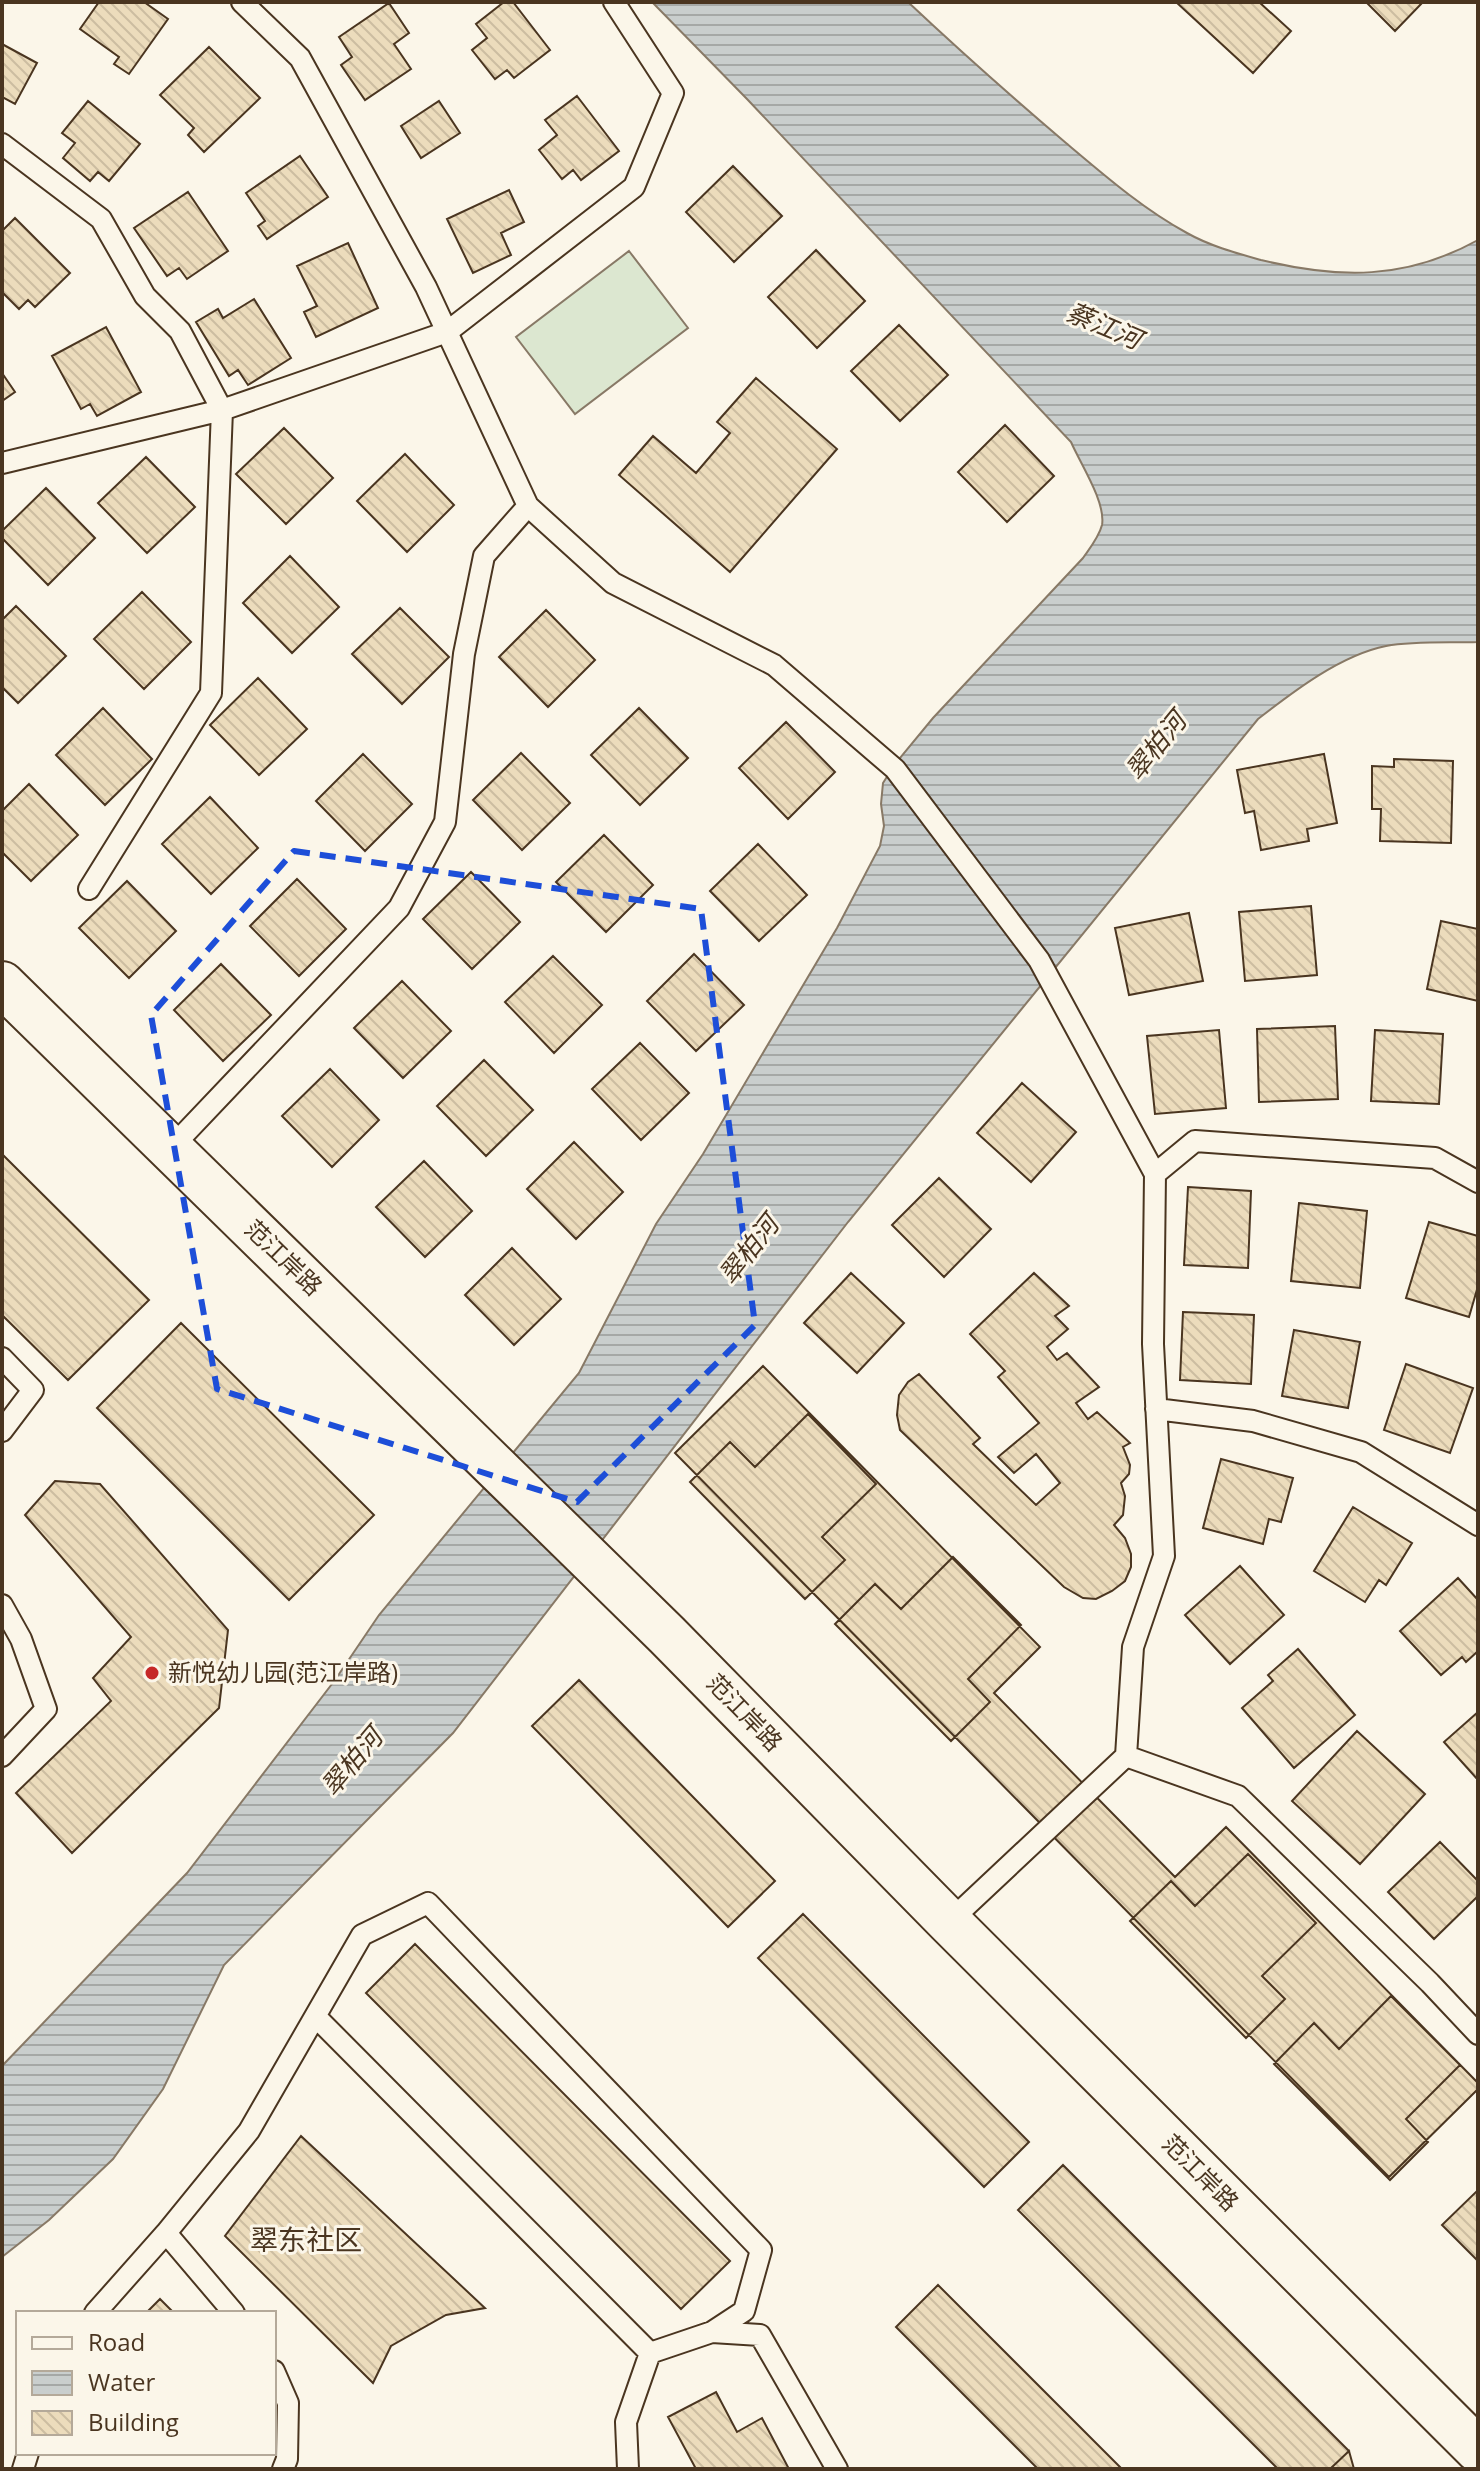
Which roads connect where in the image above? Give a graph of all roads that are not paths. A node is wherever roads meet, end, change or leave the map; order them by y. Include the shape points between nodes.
1 (242, 2) edge
2 (614, 2) edge
3 (2, 144) edge
4 (447, 332) junction
5 (222, 410) junction
6 (2, 463) edge
7 (528, 506) junction
8 (89, 889) dead end
9 (2, 984) edge
10 (171, 1148) junction
11 (1155, 1174) junction
12 (1478, 1182) edge
13 (2, 1358) edge
14 (1156, 1409) junction
15 (2, 1431) edge
16 (1478, 1525) edge
17 (2, 1605) edge
18 (2, 1756) edge
19 (1126, 1756) junction
20 (949, 1922) junction
21 (317, 2018) junction
22 (1478, 2034) edge
23 (166, 2233) junction
24 (97, 2311) edge
25 (232, 2311) edge
26 (712, 2332) junction
27 (650, 2353) junction
28 (276, 2376) edge
29 (1478, 2450) edge
30 (283, 2469) edge
31 (628, 2469) edge
32 (837, 2469) edge

1 - 4 lane via 300,58
2 - 4 lane via 673,93 634,187
3 - 5 lane via 101,219 145,296 180,331
4 - 5 lane
4 - 7 lane
5 - 6 lane
5 - 8 lane via 211,693
7 - 10 lane via 484,556 464,654 445,822 399,908
7 - 11 lane via 613,583 774,665 895,769 1039,960
9 - 10 street, 范江岸路
10 - 20 street, 范江岸路 via 667,1635
11 - 12 lane via 1195,1141 1435,1158
11 - 14 lane
13 - 15 lane via 33,1390
14 - 16 lane via 1253,1421 1361,1452
14 - 19 lane via 1164,1556 1133,1647
17 - 18 lane via 21,1639 46,1709
19 - 20 lane
19 - 22 lane via 1238,1796
20 - 29 street, 范江岸路
21 - 23 lane via 249,2131
21 - 26 lane via 362,1935 428,1903 761,2250 744,2311
21 - 27 lane
23 - 24 lane
23 - 25 lane
26 - 27 lane
26 - 32 lane via 760,2335
27 - 31 lane via 626,2422
28 - 30 lane via 288,2403

